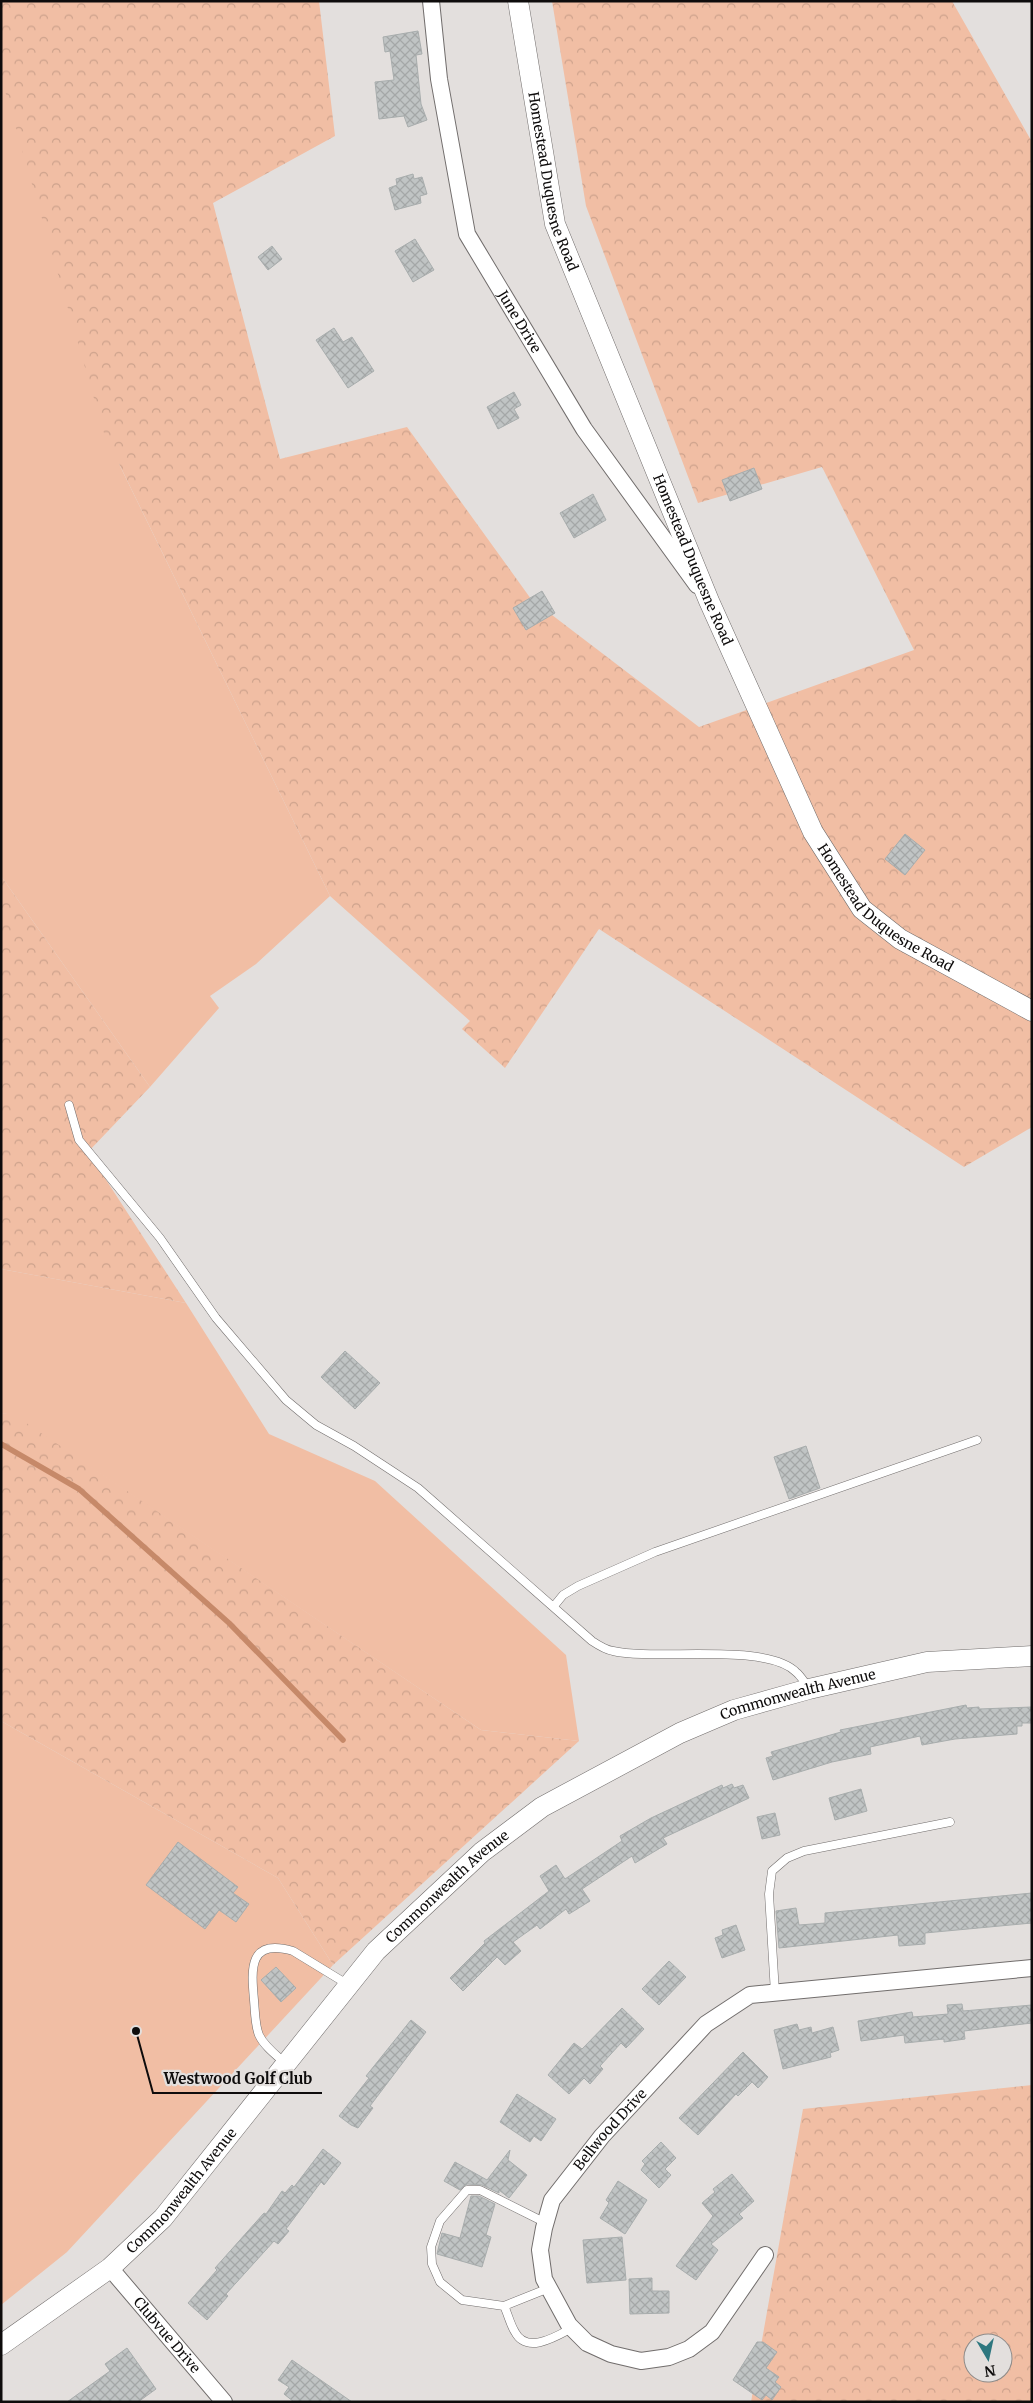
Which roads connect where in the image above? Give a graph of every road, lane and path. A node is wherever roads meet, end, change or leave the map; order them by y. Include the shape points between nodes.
1 (431, 1) edge
2 (518, 1) edge
3 (709, 601) junction
4 (1032, 1011) edge
5 (70, 1105) dead end
6 (977, 1440) dead end
7 (554, 1606) junction
8 (1032, 1656) edge
9 (809, 1689) junction
10 (950, 1822) dead end
11 (1032, 1968) edge
12 (349, 1985) junction
13 (775, 1993) junction
14 (286, 2064) junction
15 (546, 2222) junction
16 (765, 2255) dead end
17 (110, 2268) junction
18 (549, 2288) junction
19 (504, 2306) junction
20 (572, 2328) junction
21 (1, 2345) edge
22 (224, 2402) edge

1 - 3 street, June Drive via 439,79 467,234 584,429
2 - 3 street, Homestead Duquesne Road via 555,224
3 - 4 street, Homestead Duquesne Road via 813,832 862,909 900,939
5 - 7 lane via 79,1140 160,1238 216,1318 286,1400 316,1425 418,1488 504,1566
6 - 7 lane via 655,1552 578,1586 563,1595
7 - 9 lane via 592,1642 611,1651 726,1654 770,1659 796,1671
8 - 9 street, Commonwealth Avenue via 927,1662
9 - 12 street, Commonwealth Avenue via 734,1710 680,1733 542,1807 482,1852 431,1898 376,1951
10 - 13 lane via 804,1851 787,1858 772,1871 769,1894
11 - 13 street, Bellwood Drive
12 - 14 street, Commonwealth Avenue
12 - 14 lane via 293,1951 265,1948 256,1956 251,1971 258,2034
13 - 15 street, Bellwood Drive via 750,1995 706,2024 602,2136 552,2200
14 - 17 street, Commonwealth Avenue via 163,2218
15 - 18 street, Bellwood Drive via 540,2250 544,2278
15 - 19 lane via 480,2190 467,2190 440,2221 431,2247 432,2264 440,2282 462,2300
16 - 20 street, Bellwood Drive via 712,2332 689,2349 669,2357 641,2361 611,2354 587,2343
17 - 21 street, Commonwealth Avenue
17 - 22 street, Clubvue Drive
18 - 19 lane
18 - 20 street, Bellwood Drive
19 - 20 lane via 516,2334 528,2342 544,2342

